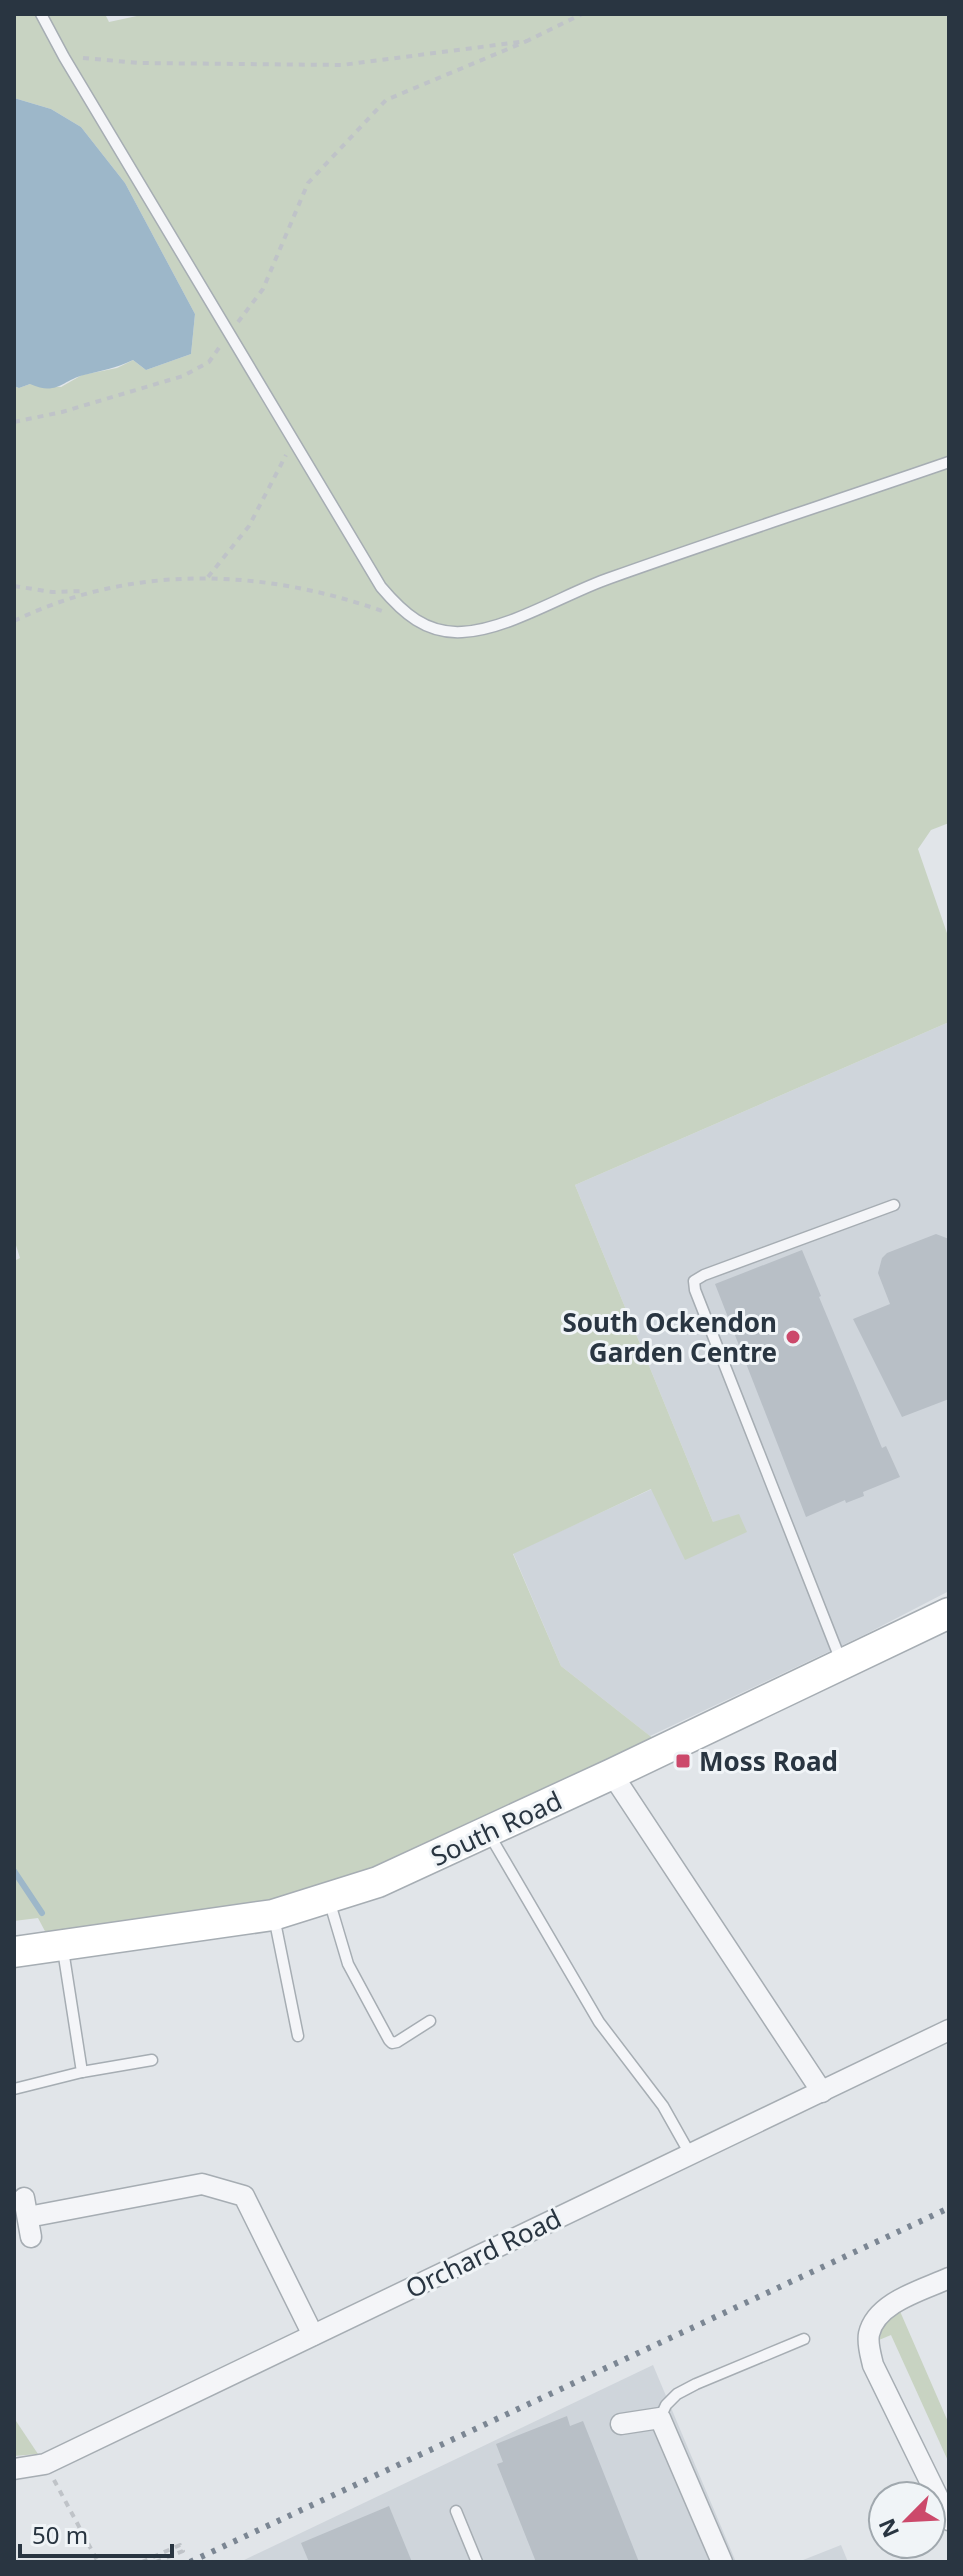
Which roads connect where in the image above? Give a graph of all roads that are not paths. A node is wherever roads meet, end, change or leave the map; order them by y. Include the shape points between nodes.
1 (41, 14) edge
2 (949, 462) edge
3 (894, 1205) dead end
4 (949, 1613) edge
5 (842, 1663) junction
6 (612, 1774) junction
7 (487, 1832) junction
8 (329, 1898) junction
9 (273, 1915) junction
10 (62, 1945) junction
11 (14, 1952) edge
12 (430, 2021) dead end
13 (949, 2030) edge
14 (298, 2036) dead end
15 (152, 2060) dead end
16 (82, 2072) junction
17 (14, 2089) edge
18 (822, 2092) junction
19 (690, 2154) junction
20 (28, 2217) dead end
21 (949, 2278) edge
22 (313, 2335) junction
23 (804, 2339) dead end
24 (660, 2418) junction
25 (621, 2424) dead end
26 (14, 2469) edge
27 (456, 2511) dead end
28 (949, 2520) edge
29 (477, 2562) edge
30 (722, 2562) edge

1 - 2 lane via 381,587 401,611 426,627 461,633 490,627 606,579
3 - 5 lane via 694,1281
4 - 5 main road, South Road
5 - 6 main road, South Road
6 - 7 main road, South Road
6 - 18 street
7 - 8 main road, South Road via 378,1882
7 - 19 lane via 599,2022 663,2106
8 - 9 main road, South Road
8 - 12 lane via 348,1964 389,2040 397,2042
9 - 10 main road, South Road
9 - 14 lane
10 - 11 main road, South Road
10 - 16 lane
13 - 18 street, Orchard Road
15 - 16 lane
16 - 17 lane
18 - 19 street, Orchard Road
19 - 22 street, Orchard Road
20 - 22 street via 202,2184 244,2196
21 - 28 street via 892,2304 874,2320 868,2337 873,2365
22 - 26 street, Orchard Road via 45,2464
23 - 24 lane via 687,2389 666,2405
24 - 25 street
24 - 30 street
27 - 29 lane

